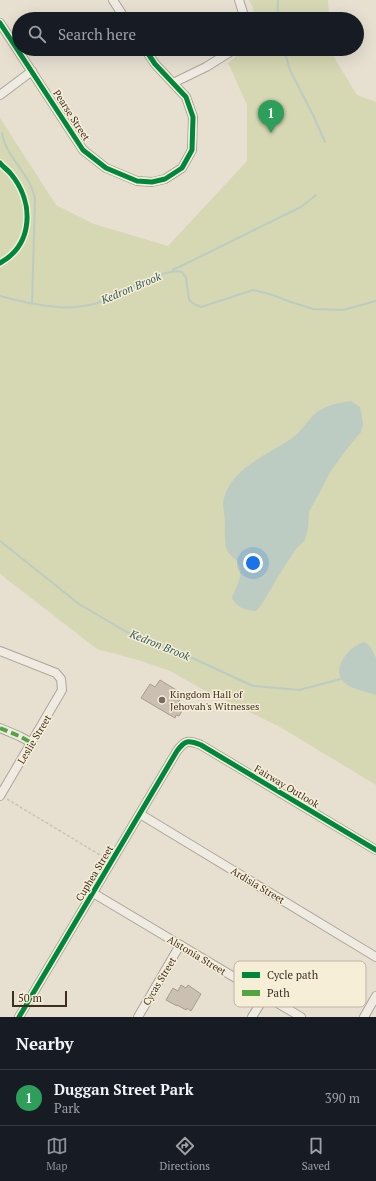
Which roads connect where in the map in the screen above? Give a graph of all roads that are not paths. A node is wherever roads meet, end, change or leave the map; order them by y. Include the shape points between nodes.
1 (112, 0) edge
2 (239, 0) edge
3 (120, 12) edge
4 (243, 12) edge
5 (0, 23) edge
6 (12, 41) edge
7 (22, 56) edge
8 (150, 56) edge
9 (224, 56) edge
10 (32, 71) junction
11 (173, 84) junction
12 (0, 95) edge
13 (0, 651) edge
14 (0, 728) edge
15 (188, 741) joint
16 (32, 743) junction
17 (0, 796) edge
18 (140, 814) junction
19 (376, 850) edge
20 (93, 893) junction
21 (180, 945) junction
22 (376, 957) edge
23 (234, 977) edge
24 (376, 996) edge
25 (258, 1007) edge
26 (284, 1007) edge
27 (18, 1017) edge
28 (138, 1017) edge
29 (252, 1017) edge
30 (301, 1017) edge
31 (364, 1017) edge

1 - 3 street
2 - 4 street
5 - 6 street, Pearse Street
7 - 10 street, Pearse Street
8 - 11 street, Pearse Street
9 - 11 street
10 - 11 street, Pearse Street via 83,150 106,168 136,181 152,182 165,179 182,168 192,150 193,117 186,97
10 - 12 street
13 - 16 street, Leslie Street via 56,673 61,679 62,690
14 - 16 street
15 - 18 street, Cuphea Street via 176,751
15 - 19 street, Fairway Outlook via 202,745
16 - 17 street, Leslie Street
18 - 20 street, Cuphea Street
18 - 22 street, Ardisia Street
20 - 21 street, Alstonia Street
20 - 27 street, Cuphea Street
21 - 23 street, Alstonia Street
21 - 28 street, Cycas Street
24 - 31 street
25 - 29 street
26 - 30 street, Alstonia Street

